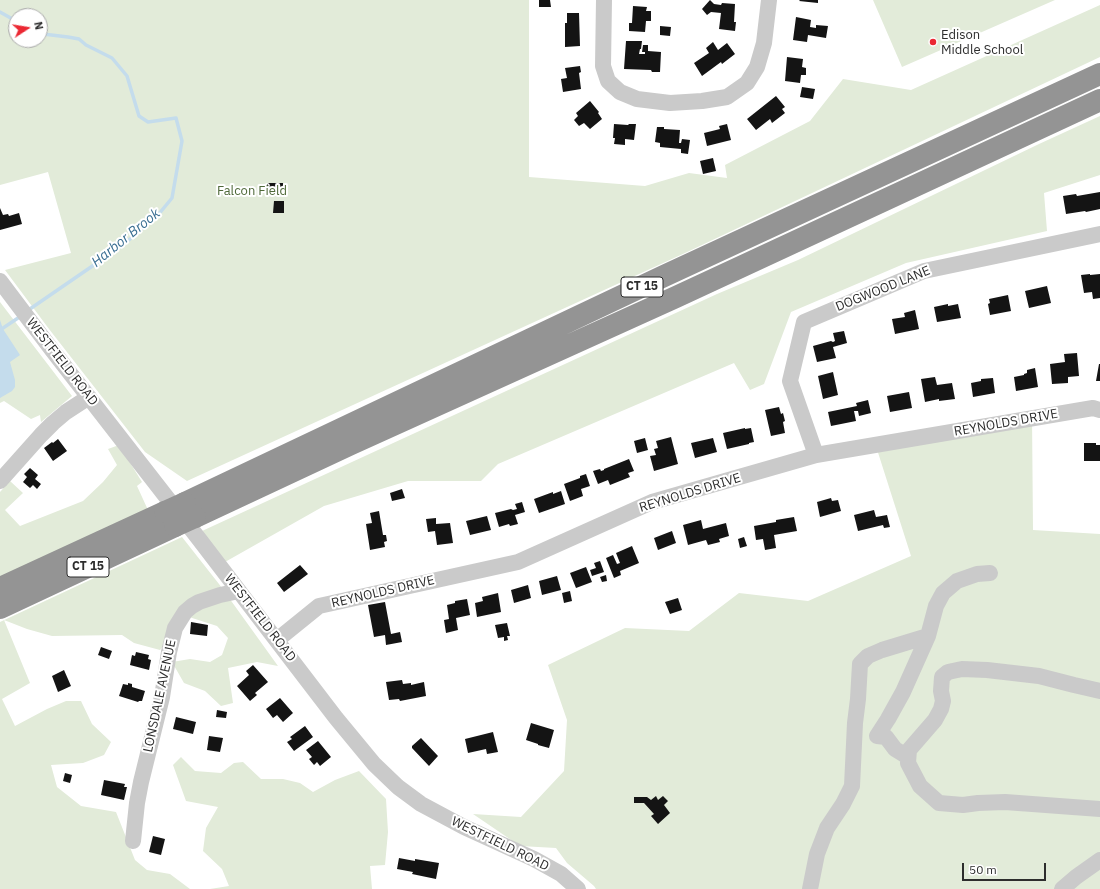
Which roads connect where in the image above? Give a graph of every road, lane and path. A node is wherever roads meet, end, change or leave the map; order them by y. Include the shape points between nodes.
1 (604, 0) edge
2 (769, 0) edge
3 (1100, 74) edge
4 (1100, 100) edge
5 (1100, 234) edge
6 (0, 281) edge
7 (89, 398) junction
8 (1100, 410) edge
9 (816, 455) junction
10 (0, 481) edge
11 (190, 510) junction
12 (170, 519) junction
13 (990, 573) dead end
14 (0, 588) edge
15 (239, 591) junction
16 (0, 608) edge
17 (928, 636) junction
18 (277, 640) junction
19 (1100, 691) edge
20 (908, 757) junction
21 (1100, 809) edge
22 (134, 841) dead end
23 (1100, 860) edge
24 (578, 889) edge
25 (810, 889) edge
26 (1062, 889) edge

1 - 2 street via 603,66 608,82 620,92 637,99 670,103 727,97 747,83 757,67 764,43
3 - 11 highway, CT 15 via 664,276
4 - 11 highway, CT 15 via 676,297 351,444
5 - 9 street, DOGWOOD LANE via 924,271 804,322 790,381
6 - 7 street, WESTFIELD ROAD
7 - 10 street via 53,423
7 - 15 street, WESTFIELD ROAD
8 - 9 street, REYNOLDS DRIVE via 1093,408
9 - 18 street, REYNOLDS DRIVE via 652,502 518,562 319,606
11 - 12 highway, CT 15, bridge
12 - 14 highway, CT 15
12 - 16 highway, CT 15
13 - 17 street via 977,574 958,581 943,593 936,606
15 - 18 street, WESTFIELD ROAD
15 - 22 street, LONSDALE AVENUE via 192,606 175,628 141,782
17 - 20 street via 903,692 877,736 886,737 895,749
17 - 25 street via 882,650 868,656 860,664 852,786 827,828 817,854
18 - 24 street, WESTFIELD ROAD via 355,742 398,787 443,817 549,866
19 - 20 street via 1039,676 987,670 962,669 948,672 942,677 941,709 935,720 909,750
20 - 21 street via 908,763 920,786 939,803 963,805 1005,802
23 - 26 street

